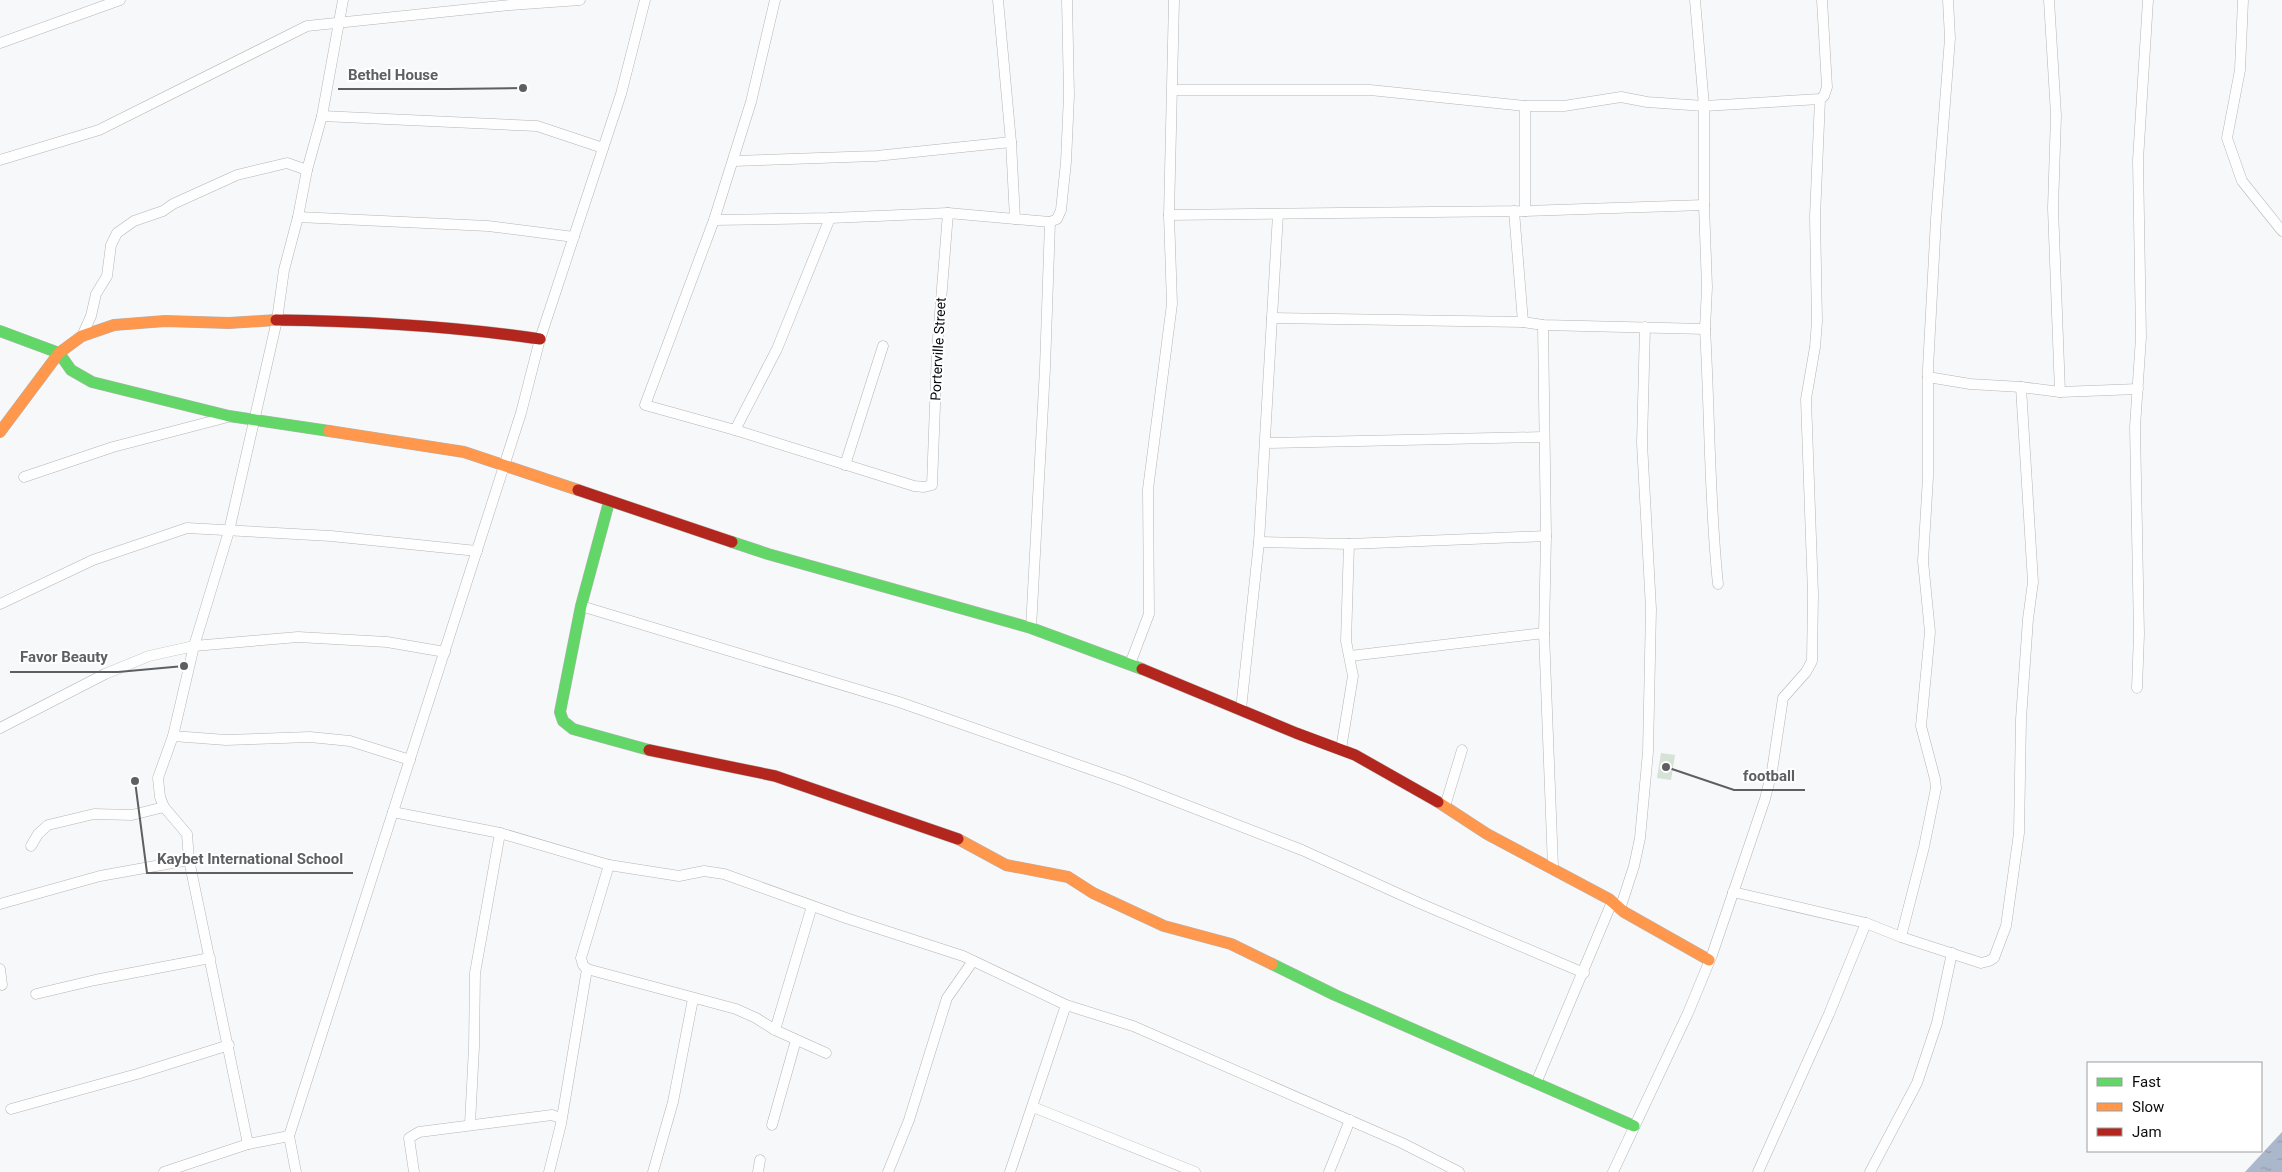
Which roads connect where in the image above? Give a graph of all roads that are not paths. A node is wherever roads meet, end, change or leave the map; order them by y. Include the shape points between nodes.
1 (120, 0) edge
2 (343, 0) edge
3 (580, 0) edge
4 (645, 0) edge
5 (775, 0) edge
6 (998, 0) edge
7 (1067, 0) edge
8 (1174, 0) edge
9 (1695, 0) edge
10 (1822, 0) edge
11 (1948, 0) edge
12 (2049, 0) edge
13 (2148, 0) edge
14 (2242, 0) edge
15 (340, 22) junction
16 (0, 43) edge
17 (1173, 90) junction
18 (1820, 99) junction
19 (1525, 106) junction
20 (1704, 106) junction
21 (322, 116) junction
22 (1012, 142) junction
23 (602, 148) junction
24 (0, 160) edge
25 (733, 161) junction
26 (307, 170) junction
27 (1704, 205) junction
28 (1520, 211) junction
29 (948, 213) junction
30 (1278, 214) junction
31 (1169, 215) junction
32 (298, 217) junction
33 (830, 218) junction
34 (1015, 219) junction
35 (714, 220) junction
36 (1050, 222) junction
37 (2282, 231) edge
38 (574, 237) junction
39 (1272, 318) junction
40 (277, 320) junction
41 (1523, 322) junction
42 (1543, 325) junction
43 (1645, 327) junction
44 (1705, 329) junction
45 (0, 331) edge
46 (82, 336) junction
47 (540, 339) junction
48 (883, 346) dead end
49 (59, 353) junction
50 (1928, 377) junction
51 (2021, 388) junction
52 (2138, 389) junction
53 (2060, 392) junction
54 (229, 416) junction
55 (253, 419) junction
56 (736, 430) junction
57 (0, 432) edge
58 (1543, 437) junction
59 (1266, 443) junction
60 (845, 465) junction
61 (504, 466) junction
62 (24, 477) dead end
63 (609, 502) junction
64 (229, 530) junction
65 (1546, 536) junction
66 (1259, 542) junction
67 (1349, 544) junction
68 (477, 551) junction
69 (1718, 584) dead end
70 (0, 604) edge
71 (580, 606) junction
72 (1031, 628) junction
73 (1544, 633) junction
74 (194, 646) junction
75 (445, 652) junction
76 (1350, 656) junction
77 (1130, 664) junction
78 (2137, 688) dead end
79 (1241, 709) junction
80 (0, 728) edge
81 (172, 736) junction
82 (1341, 749) junction
83 (1462, 750) dead end
84 (410, 760) junction
85 (1445, 806) junction
86 (164, 807) junction
87 (393, 812) junction
88 (500, 833) junction
89 (31, 846) dead end
90 (188, 860) junction
91 (609, 865) junction
92 (1553, 867) junction
93 (1734, 892) junction
94 (0, 904) edge
95 (1616, 905) junction
96 (812, 906) junction
97 (1866, 923) junction
98 (1901, 937) junction
99 (1952, 953) junction
100 (210, 958) junction
101 (1709, 960) junction
102 (973, 961) junction
103 (0, 969) edge
104 (587, 969) junction
105 (1584, 973) junction
106 (2, 985) dead end
107 (36, 994) dead end
108 (693, 999) junction
109 (1066, 1005) junction
110 (775, 1030) junction
111 (796, 1040) junction
112 (228, 1045) junction
113 (826, 1053) dead end
114 (1536, 1083) junction
115 (1033, 1107) junction
116 (11, 1109) dead end
117 (560, 1118) junction
118 (1350, 1120) junction
119 (470, 1124) junction
120 (772, 1125) dead end
121 (1634, 1126) junction
122 (290, 1136) junction
123 (248, 1144) junction
124 (760, 1160) dead end
125 (1453, 1171) edge
126 (164, 1172) edge
127 (296, 1172) edge
128 (414, 1172) edge
129 (549, 1172) edge
130 (653, 1172) edge
131 (758, 1172) edge
132 (888, 1172) edge
133 (1010, 1172) edge
134 (1196, 1172) edge
135 (1329, 1172) edge
136 (1613, 1172) edge
137 (1758, 1172) edge
138 (1870, 1172) edge

1 - 16 street
2 - 15 street
3 - 15 street
4 - 23 street via 621,94
5 - 25 street via 751,102
6 - 22 street
7 - 36 street via 1069,95 1066,162 1062,210
8 - 17 street
9 - 20 street
10 - 18 street via 1827,87
11 - 50 street via 1950,38
12 - 53 street via 2056,115 2054,208
13 - 52 street via 2138,160 2141,337
14 - 37 street via 2240,70 2227,138 2242,181
15 - 21 street
15 - 24 street via 307,26 99,130
17 - 19 street via 1370,90
17 - 31 street
18 - 20 street
18 - 93 street via 1815,217 1817,327 1806,399 1813,594 1812,660 1784,698 1768,790
19 - 20 street via 1564,106 1620,97
19 - 28 street
20 - 27 street
21 - 23 street via 537,126
21 - 26 street
22 - 25 street via 876,156
22 - 34 street
23 - 38 street
25 - 35 street
26 - 32 street
26 - 46 street via 287,163 237,176 134,221 117,232 111,245 107,276 96,294
27 - 28 street
27 - 44 street
28 - 30 street
28 - 41 street
29 - 33 street
29 - 34 street
29 - 60 street, Porterville Street via 937,351 932,485 914,486
30 - 31 street
30 - 39 street
31 - 77 street via 1172,304 1148,489 1149,614
32 - 38 street via 488,226
32 - 40 street via 284,270
33 - 35 street
33 - 56 street via 777,349
34 - 36 street
35 - 56 street via 645,405
36 - 72 street
38 - 47 street
39 - 41 street
39 - 59 street
40 - 46 street via 114,325
40 - 47 street via 401,323
40 - 55 street
41 - 42 street
42 - 43 street
42 - 58 street
43 - 44 street
43 - 95 street via 1642,443 1651,609 1648,752 1640,838 1634,866
44 - 69 street via 1710,496
45 - 49 street
46 - 49 street
47 - 61 street
48 - 60 street
49 - 54 street via 72,370 92,382
49 - 57 street
50 - 51 street
50 - 98 street via 1928,477 1923,561 1930,632 1921,726 1936,788
51 - 53 street
51 - 99 street via 2033,582 2021,719 2017,862 2006,926 1994,958 1981,963
52 - 53 street
52 - 78 street via 2135,427
54 - 55 street
54 - 62 street via 113,446
55 - 61 street via 456,451
55 - 64 street
56 - 60 street
58 - 59 street
58 - 65 street
59 - 66 street
61 - 63 street
61 - 68 street
63 - 71 street
63 - 72 street via 768,554
64 - 68 street via 331,536
64 - 70 street via 197,527 171,532 93,560
64 - 74 street
65 - 67 street
65 - 73 street
66 - 67 street
66 - 79 street
67 - 76 street via 1346,640
68 - 75 street
71 - 105 street via 899,702 1124,781 1302,850
71 - 114 street via 560,712 563,721 574,729 653,751 775,776 954,837 1006,865 1068,877 1093,893 1164,926 1231,944 1335,995
72 - 77 street
73 - 76 street
73 - 92 street
74 - 75 street via 298,636 387,642
74 - 80 street via 149,656 105,674
74 - 81 street
75 - 84 street
76 - 82 street via 1352,685
77 - 79 street
79 - 82 street
81 - 84 street via 226,740 310,737 350,741
81 - 86 street via 158,778
82 - 85 street via 1370,762
83 - 85 street
84 - 87 street
85 - 92 street via 1503,843
86 - 89 street via 132,815 94,814 48,825
86 - 90 street via 188,834
87 - 88 street
87 - 122 street
88 - 91 street
88 - 119 street via 475,973
90 - 94 street via 100,876
90 - 100 street
91 - 96 street via 679,876 704,870 724,874
91 - 104 street via 582,958
92 - 95 street
93 - 97 street
93 - 101 street
95 - 101 street
95 - 105 street
96 - 102 street
96 - 110 street
97 - 98 street
97 - 137 street via 1830,1014
98 - 99 street
99 - 138 street via 1937,1023 1917,1083
100 - 107 street
100 - 112 street
101 - 121 street via 1688,1013
102 - 109 street
102 - 132 street via 947,998 910,1120
103 - 106 street
104 - 108 street
104 - 117 street
105 - 114 street
108 - 110 street via 736,1009
108 - 130 street via 673,1102
109 - 115 street
109 - 118 street via 1134,1026
110 - 111 street
111 - 113 street
111 - 120 street
112 - 116 street
112 - 123 street
114 - 121 street
115 - 133 street
115 - 134 street
117 - 119 street via 552,1115
117 - 129 street
118 - 125 street
118 - 135 street
119 - 128 street via 412,1135 409,1141
121 - 136 street
122 - 123 street
122 - 127 street
123 - 126 street
124 - 131 street

